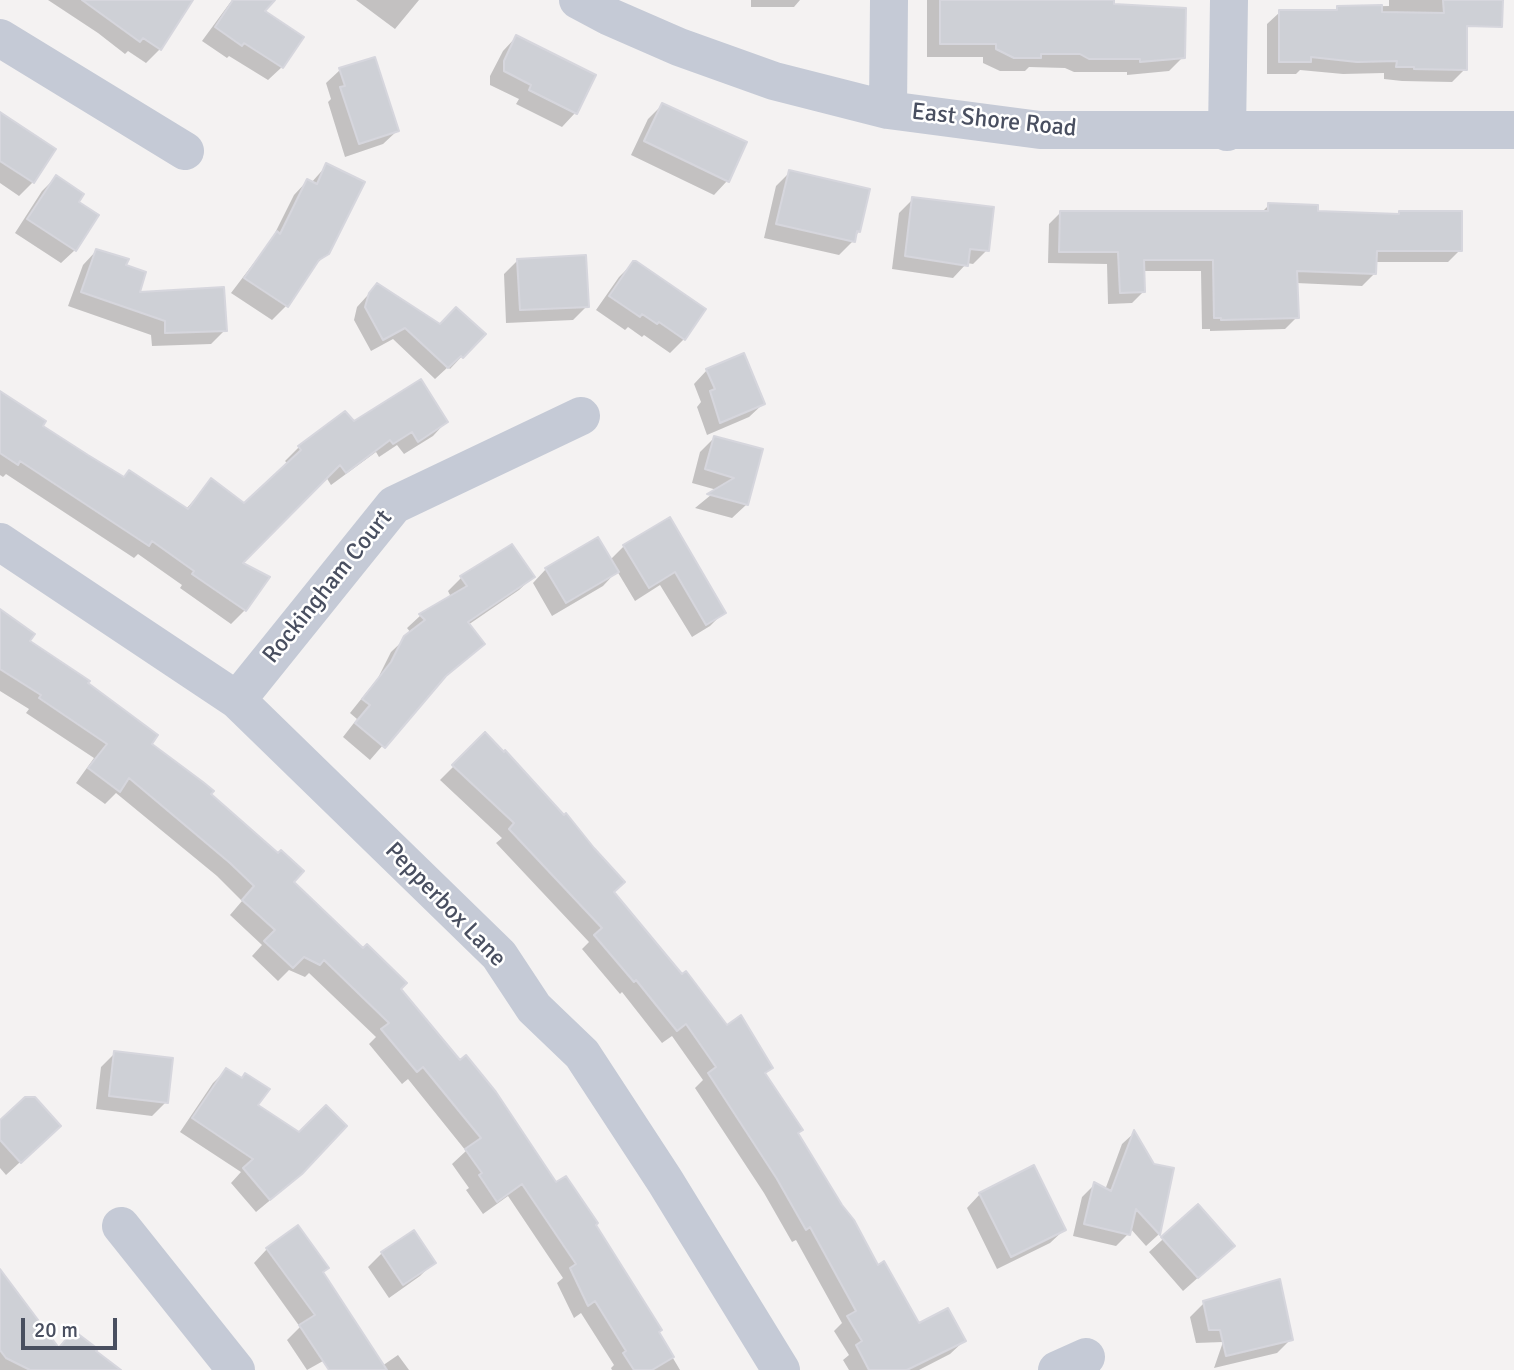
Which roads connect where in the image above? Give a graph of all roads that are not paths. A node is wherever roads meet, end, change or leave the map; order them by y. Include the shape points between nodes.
1 (578, 0) edge
2 (889, 0) edge
3 (1229, 0) edge
4 (0, 38) edge
5 (888, 110) junction
6 (1514, 130) edge
7 (1227, 132) junction
8 (185, 151) dead end
9 (581, 416) dead end
10 (0, 542) edge
11 (237, 700) junction
12 (121, 1226) dead end
13 (236, 1370) edge
14 (781, 1370) edge

1 - 5 street, East Shore Road via 678,47 774,81
2 - 5 street
3 - 7 street
4 - 8 street
5 - 7 street, East Shore Road via 1040,130
6 - 7 street, East Shore Road
9 - 11 street, Rockingham Court via 394,505
10 - 11 street, Pepperbox Lane
11 - 14 street, Pepperbox Lane via 499,955 534,1008 582,1054
12 - 13 street

